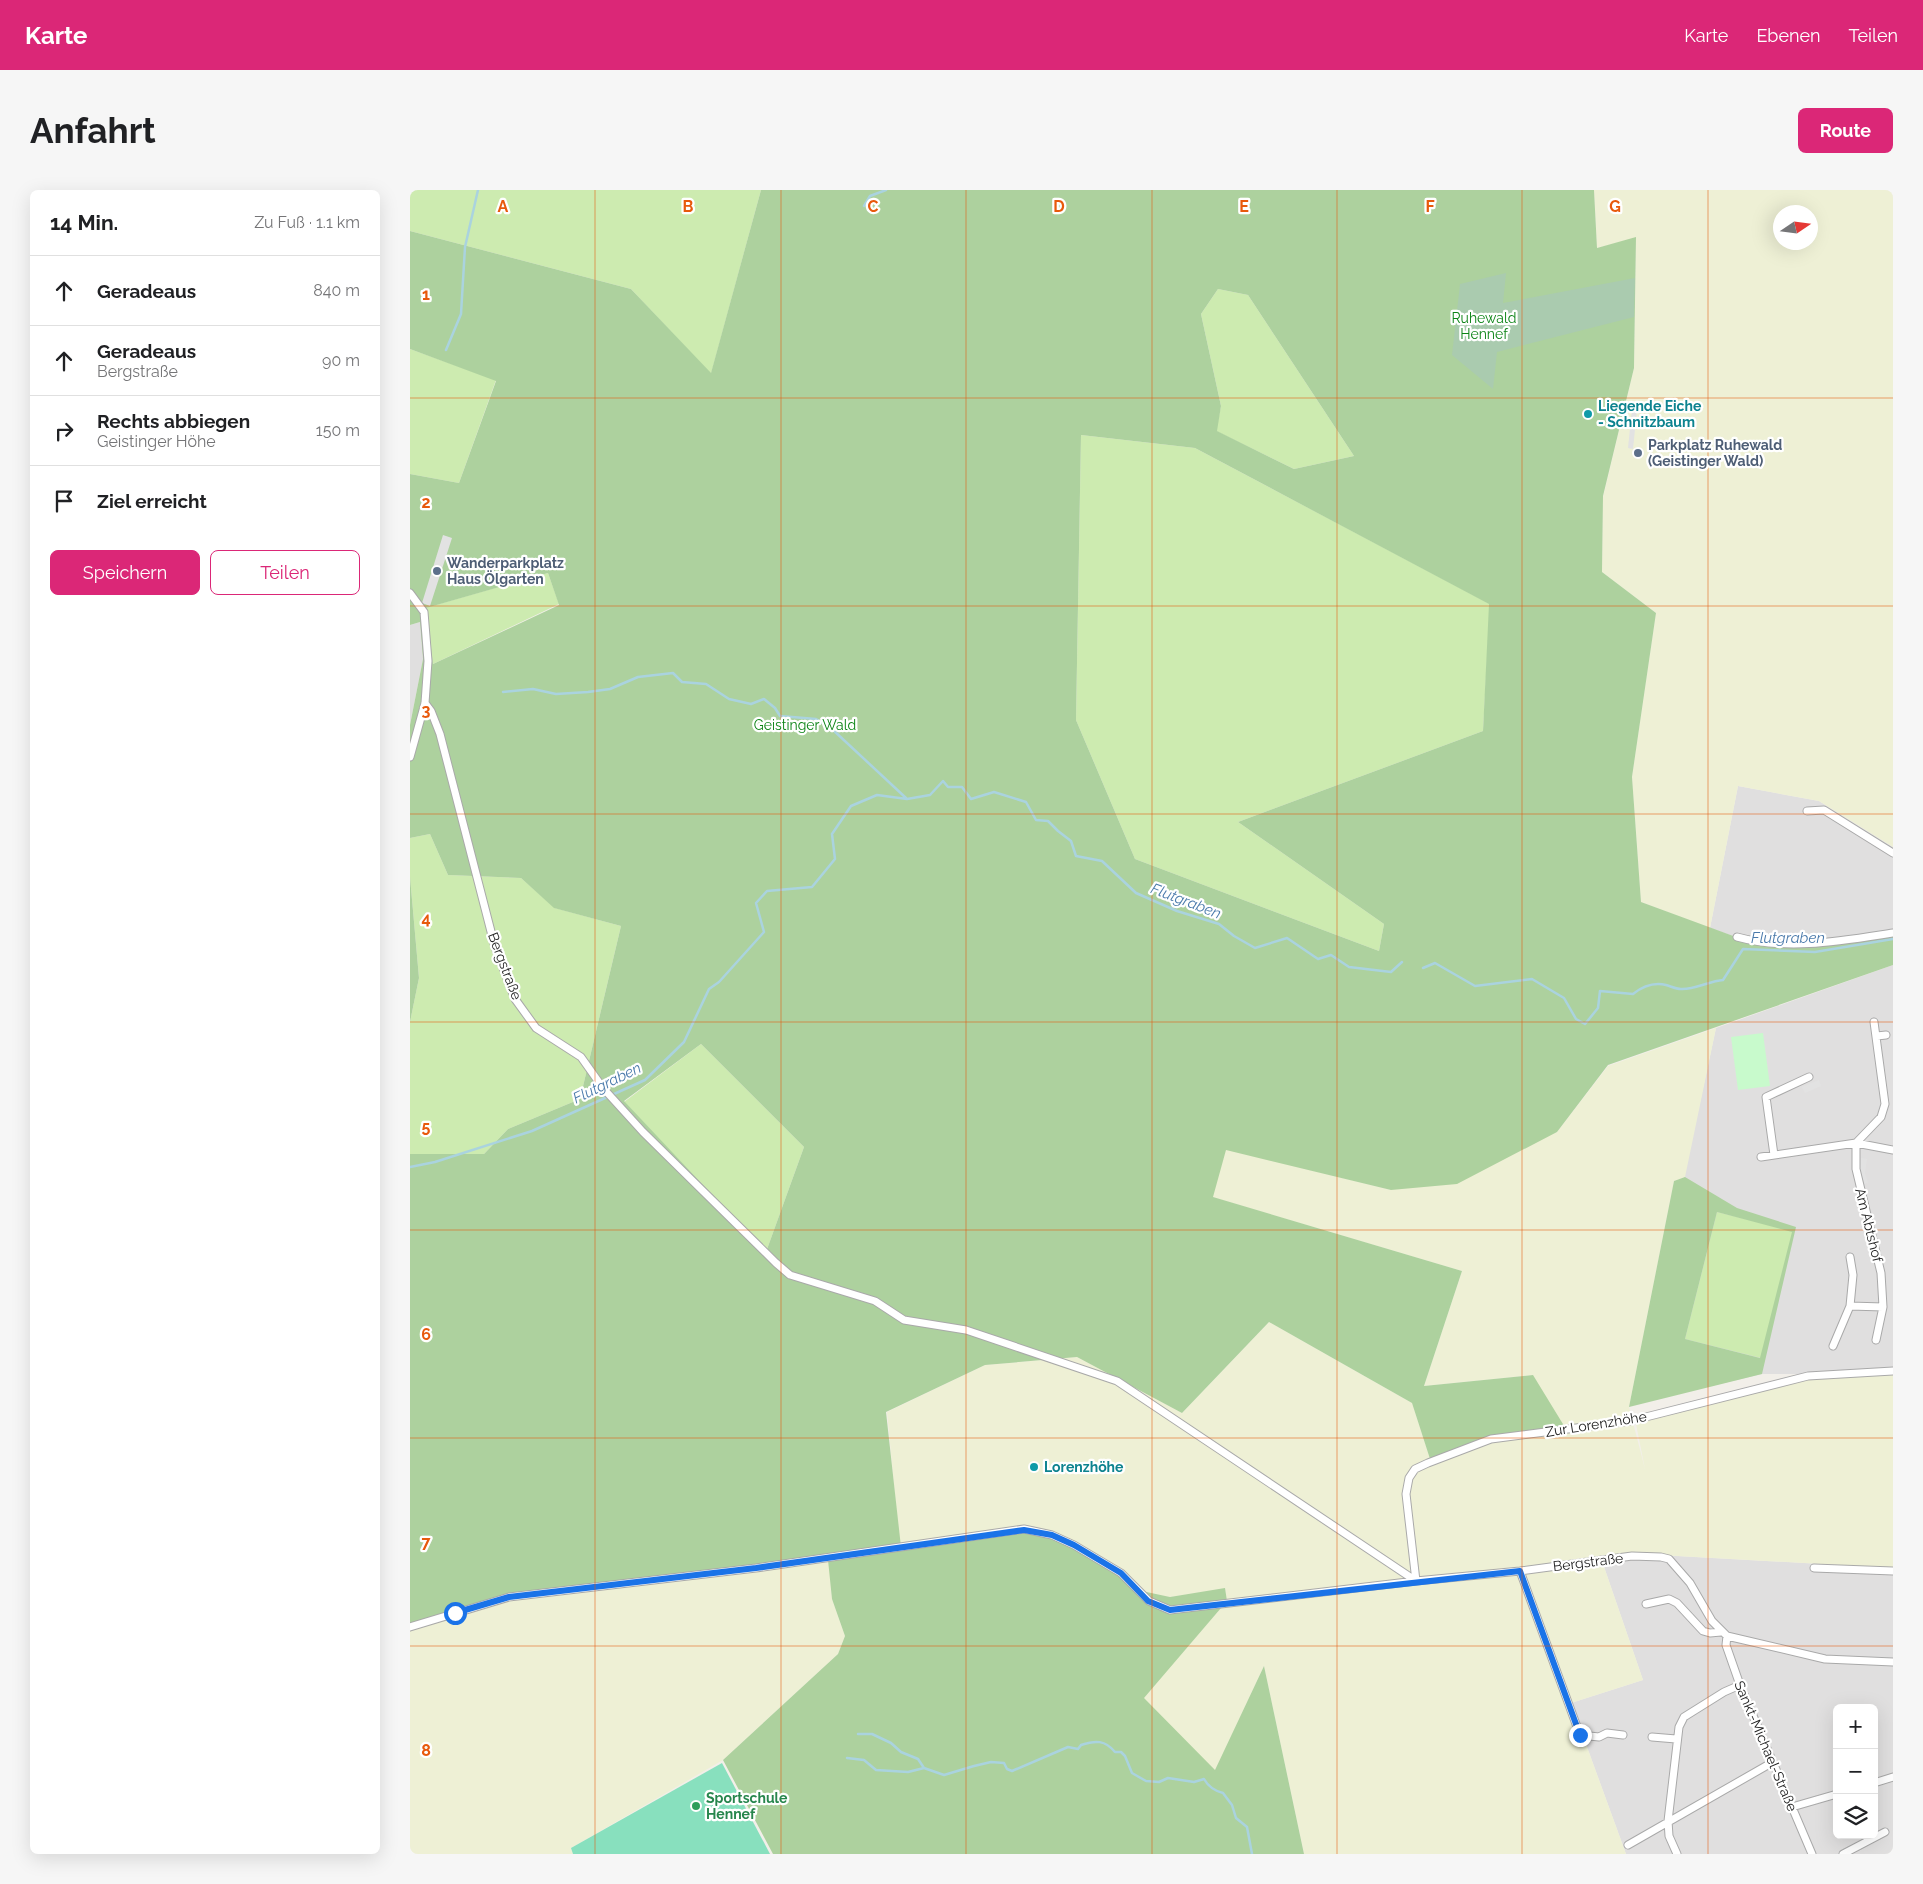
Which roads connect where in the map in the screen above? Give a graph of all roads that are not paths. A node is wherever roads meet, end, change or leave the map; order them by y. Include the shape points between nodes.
1 (410, 593) edge
2 (426, 703) junction
3 (410, 757) edge
4 (1807, 811) dead end
5 (1893, 853) edge
6 (1893, 933) edge
7 (1736, 936) dead end
8 (1874, 1022) dead end
9 (1886, 1034) dead end
10 (1877, 1036) junction
11 (1809, 1077) dead end
12 (1856, 1143) junction
13 (1893, 1150) edge
14 (1774, 1154) junction
15 (1761, 1156) dead end
16 (1850, 1257) dead end
17 (1850, 1306) junction
18 (1883, 1307) junction
19 (1876, 1340) dead end
20 (1833, 1346) dead end
21 (1893, 1371) edge
22 (1814, 1568) dead end
23 (1520, 1571) junction
24 (1893, 1571) edge
25 (1416, 1581) junction
26 (1646, 1604) dead end
27 (410, 1627) edge
28 (1724, 1634) junction
29 (1893, 1662) edge
30 (1740, 1685) junction
31 (1623, 1735) dead end
32 (1652, 1737) dead end
33 (1676, 1739) junction
34 (1773, 1762) junction
35 (1893, 1777) edge
36 (1878, 1782) edge
37 (1833, 1795) edge
38 (1792, 1807) junction
39 (1668, 1821) junction
40 (1885, 1832) dead end
41 (1628, 1845) dead end
42 (1677, 1854) edge
43 (1812, 1854) edge
44 (1843, 1854) edge

1 - 2 street via 424,612 428,661
2 - 3 street
2 - 25 street, Bergstraße via 440,734 496,947 515,999 536,1028 581,1057 603,1088 649,1138 790,1275 875,1301 904,1320 966,1330 1117,1381
4 - 5 street via 1824,810
6 - 7 street via 1804,945 1755,942
8 - 10 street
9 - 10 street
10 - 12 street via 1885,1104 1881,1117
11 - 14 street via 1766,1097
12 - 13 street
12 - 14 street
12 - 18 street, Am Abtshof via 1856,1168 1881,1273
14 - 15 street
16 - 17 street, Am Abtshof via 1853,1275
17 - 18 street
17 - 20 street, Am Abtshof
18 - 19 street, Am Abtshof
21 - 25 street, Zur Lorenzhöhe via 1808,1376 1630,1421 1491,1439 1428,1463 1415,1469 1409,1478 1406,1494
22 - 24 street
23 - 25 street, Bergstraße
23 - 28 street, Bergstraße via 1632,1556 1669,1559 1690,1583 1712,1621
23 - 31 street via 1580,1735
25 - 27 street, Bergstraße via 1170,1610 1148,1601 1121,1573 1074,1545 1052,1535 1024,1530 756,1568 509,1597
26 - 28 street via 1669,1599 1677,1603 1703,1631
28 - 29 street via 1825,1660
28 - 30 street, Sankt-Michael-Straße
30 - 33 street via 1684,1717
30 - 34 street, Sankt-Michael-Straße
32 - 33 street
33 - 39 street
34 - 38 street, Sankt-Michael-Straße
34 - 39 street
35 - 36 street
37 - 38 street
38 - 43 street, Sankt-Michael-Straße
39 - 41 street
39 - 42 street via 1669,1836
40 - 44 street

